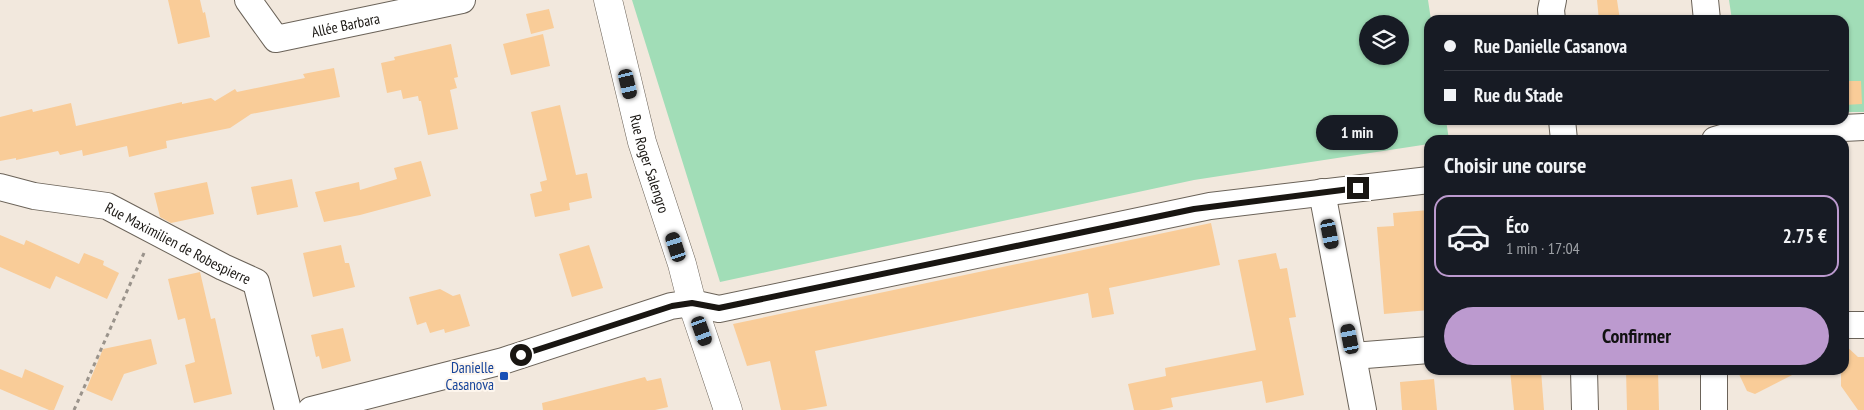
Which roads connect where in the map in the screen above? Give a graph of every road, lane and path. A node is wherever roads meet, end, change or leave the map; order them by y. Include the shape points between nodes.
1 (248, 0) edge
2 (462, 0) edge
3 (608, 0) edge
4 (1553, 0) edge
5 (1705, 0) edge
6 (1552, 15) edge
7 (1706, 15) edge
8 (1864, 127) edge
9 (1732, 135) edge
10 (1424, 181) edge
11 (0, 187) edge
12 (1322, 192) junction
13 (154, 231) junction
14 (692, 303) junction
15 (1864, 324) edge
16 (1849, 325) edge
17 (1424, 350) edge
18 (1353, 356) junction
19 (1584, 375) edge
20 (1714, 375) edge
21 (74, 410) edge
22 (288, 410) edge
23 (311, 410) edge
24 (728, 410) edge
25 (1363, 410) edge
26 (1585, 410) edge
27 (1714, 410) edge

1 - 2 street, Allée Barbara via 276,39
3 - 14 street, Rue Roger Salengro via 642,142
4 - 6 street
5 - 7 street
8 - 9 street
10 - 12 street
11 - 13 street, Rue Maximilien de Robespierre via 34,196 107,206
12 - 14 street via 1210,206 719,308
12 - 18 street
13 - 21 path
13 - 22 street, Rue Maximilien de Robespierre via 256,282
14 - 23 street via 672,306 503,361
14 - 24 street, Rue Roger Salengro
15 - 16 street
17 - 18 street
18 - 25 street
19 - 26 street
20 - 27 street

